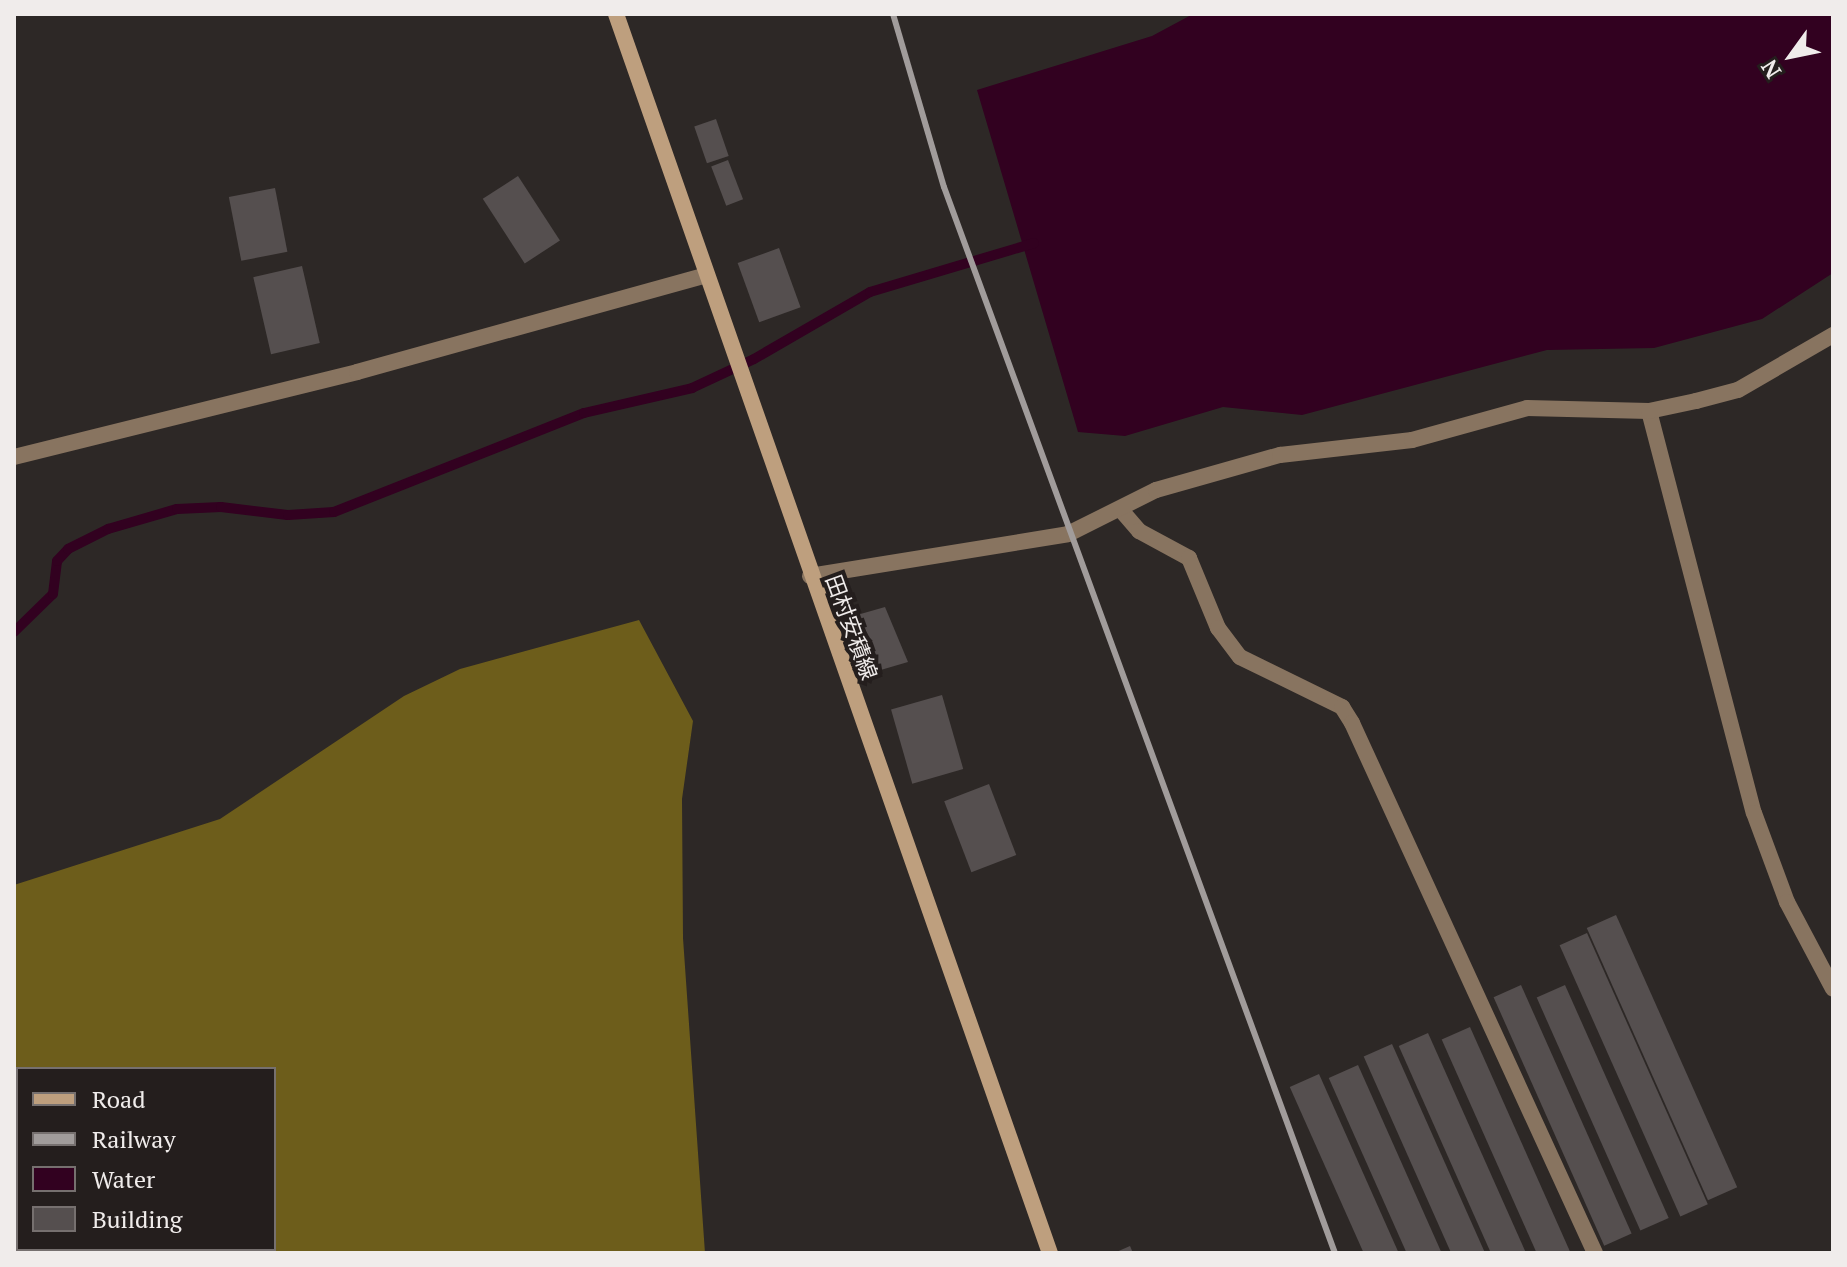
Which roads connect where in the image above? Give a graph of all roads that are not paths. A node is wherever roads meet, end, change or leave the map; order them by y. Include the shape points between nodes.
1 (616, 14) edge
2 (707, 275) junction
3 (1833, 335) edge
4 (1649, 411) junction
5 (14, 457) edge
6 (1121, 510) junction
7 (810, 576) junction
8 (1833, 989) edge
9 (1050, 1253) edge
10 (1595, 1253) edge

1 - 2 main road, 田村安積線
2 - 5 street via 357,372
2 - 7 main road, 田村安積線
3 - 4 street via 1738,390
4 - 6 street via 1563,406 1507,411 1412,440 1280,455 1156,490
4 - 8 street via 1754,813 1787,902
6 - 7 street via 1068,534
6 - 10 street via 1139,531 1189,558 1223,638 1240,657 1333,702 1352,723
7 - 9 main road, 田村安積線

